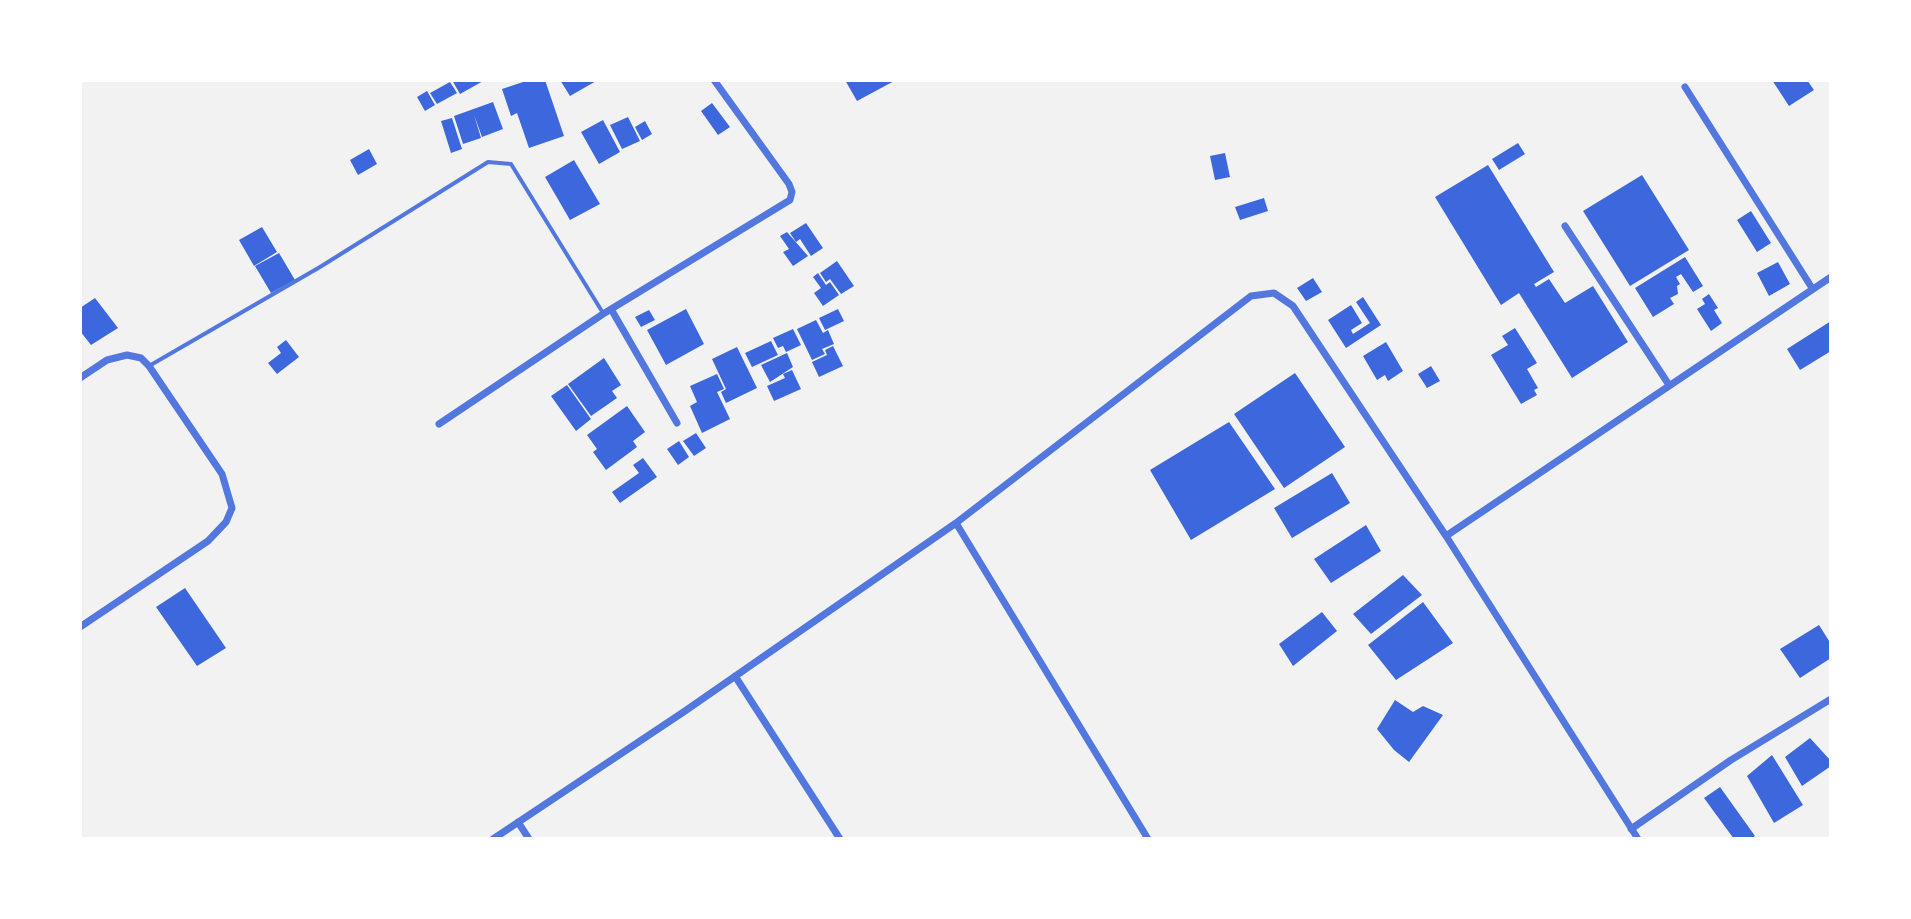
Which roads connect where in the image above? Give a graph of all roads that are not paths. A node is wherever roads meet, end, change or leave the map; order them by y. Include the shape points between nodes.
1 (714, 80) edge
2 (1685, 87) dead end
3 (1565, 226) dead end
4 (1831, 277) edge
5 (1812, 288) junction
6 (611, 309) junction
7 (603, 314) junction
8 (149, 366) junction
9 (80, 378) edge
10 (1669, 385) junction
11 (677, 423) dead end
12 (439, 424) dead end
13 (956, 523) junction
14 (1446, 536) junction
15 (80, 627) edge
16 (735, 676) junction
17 (1831, 699) edge
18 (518, 822) junction
19 (1631, 829) junction
20 (493, 839) edge
21 (529, 839) edge
22 (840, 839) edge
23 (1148, 839) edge
24 (1638, 839) edge

1 - 6 street via 789,184 790,200
2 - 5 street
3 - 10 street
4 - 5 street
5 - 10 street
6 - 7 street
6 - 11 street
7 - 8 lane via 511,164 488,162
7 - 12 street
8 - 9 street via 127,355 107,360
8 - 15 street via 222,474 232,508 208,541
10 - 14 street
13 - 14 street via 1251,296 1274,293 1293,306
13 - 16 street
13 - 23 street
14 - 19 street
16 - 18 street
16 - 22 street
17 - 19 street
18 - 20 street
18 - 21 street
19 - 24 street

